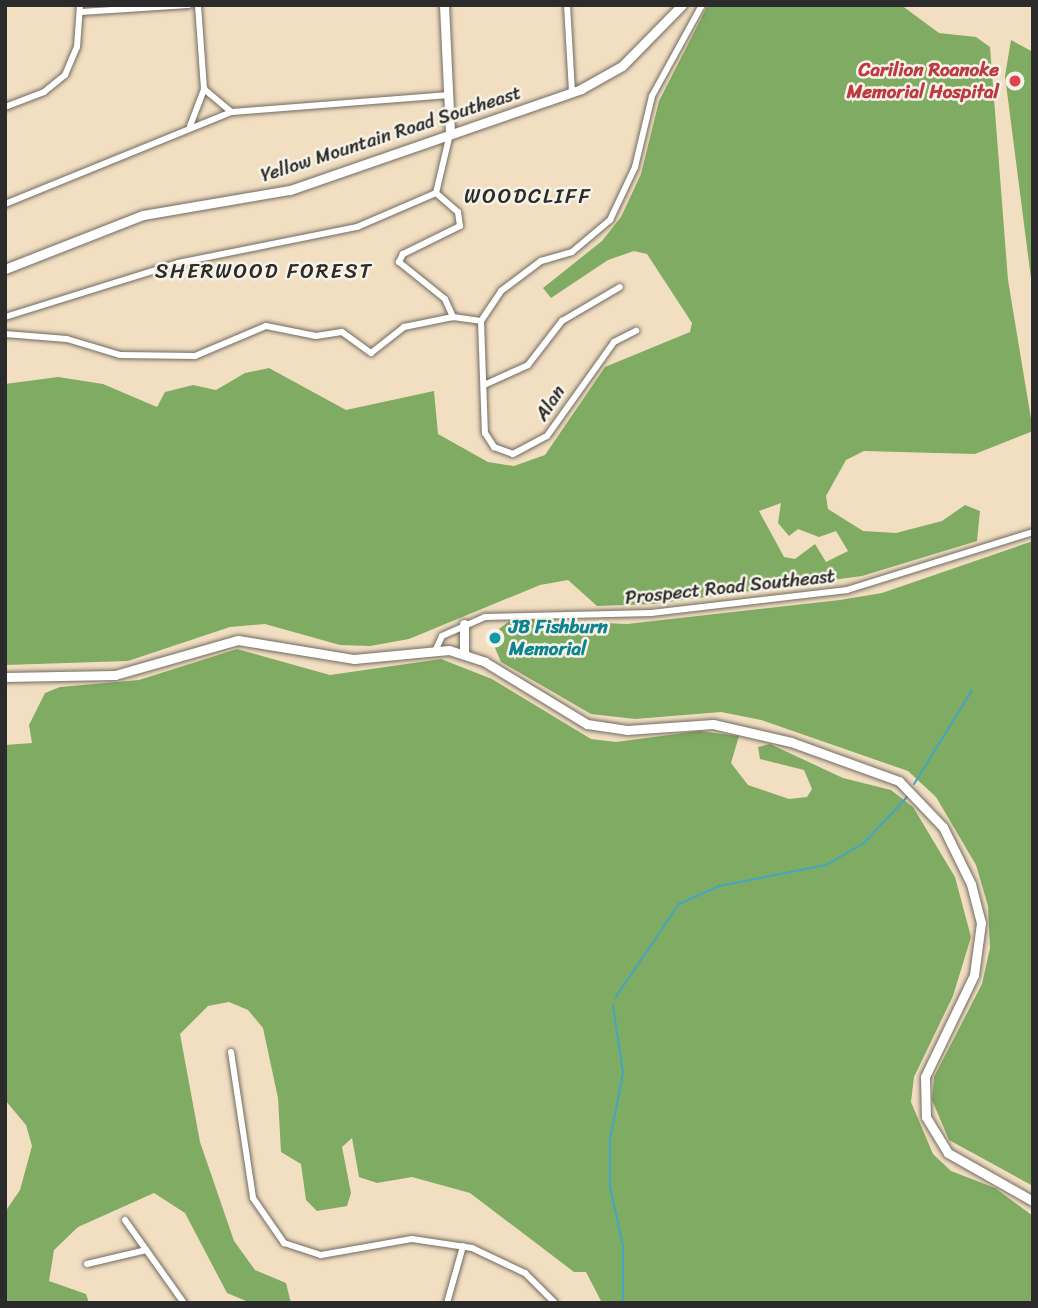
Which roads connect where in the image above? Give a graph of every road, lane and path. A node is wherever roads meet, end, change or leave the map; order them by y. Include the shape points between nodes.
1 (189, 5) edge
2 (198, 5) edge
3 (444, 5) edge
4 (567, 5) edge
5 (682, 5) edge
6 (702, 5) edge
7 (80, 9) edge
8 (204, 89) junction
9 (572, 92) junction
10 (449, 95) junction
11 (5, 107) edge
12 (232, 112) junction
13 (190, 126) junction
14 (450, 134) junction
15 (436, 193) junction
16 (5, 204) edge
17 (5, 270) edge
18 (620, 286) dead end
19 (5, 317) edge
20 (453, 317) junction
21 (481, 321) junction
22 (636, 331) dead end
23 (5, 334) edge
24 (484, 385) junction
25 (1033, 532) edge
26 (464, 624) junction
27 (436, 649) junction
28 (464, 653) junction
29 (5, 677) edge
30 (231, 1052) dead end
31 (1033, 1201) edge
32 (125, 1220) dead end
33 (463, 1246) junction
34 (146, 1250) junction
35 (87, 1264) dead end
36 (184, 1303) edge
37 (447, 1303) edge
38 (555, 1303) edge

1 - 7 street
2 - 8 street
3 - 10 street
4 - 9 street
5 - 9 street, Yellow Mountain Road Southeast via 622,66
6 - 21 street via 652,96 635,167 610,220 572,252 541,261 501,291
7 - 11 street via 77,47 65,75 44,92
8 - 12 street
8 - 13 street
9 - 14 street, Yellow Mountain Road Southeast
10 - 12 street
10 - 14 street
12 - 13 street
13 - 16 street
14 - 15 street
14 - 17 street, Yellow Mountain Road Southeast via 277,194 143,215
15 - 19 street via 357,226 178,263
15 - 20 street via 458,212 460,226 403,254 399,262 445,299
18 - 24 street via 562,321 528,365
20 - 21 street
20 - 23 street via 404,327 371,353 342,332 316,336 258,326 202,355 103,350 67,339
21 - 24 street
22 - 24 street, Alan via 614,342 536,446 513,454 488,442
25 - 26 street, Prospect Road Southeast via 847,590 652,613 501,613
26 - 27 street, Prospect Road Southeast via 442,636
26 - 28 street
27 - 28 street
27 - 29 street via 354,659 238,640 115,675
28 - 31 street via 587,724 627,730 697,722 743,730 889,776 919,796 971,884 981,936 969,990 925,1077 926,1116 956,1159
30 - 33 street via 253,1198 284,1243 321,1255 412,1239
32 - 34 street
33 - 37 street
33 - 38 street via 519,1269
34 - 35 street
34 - 36 street

